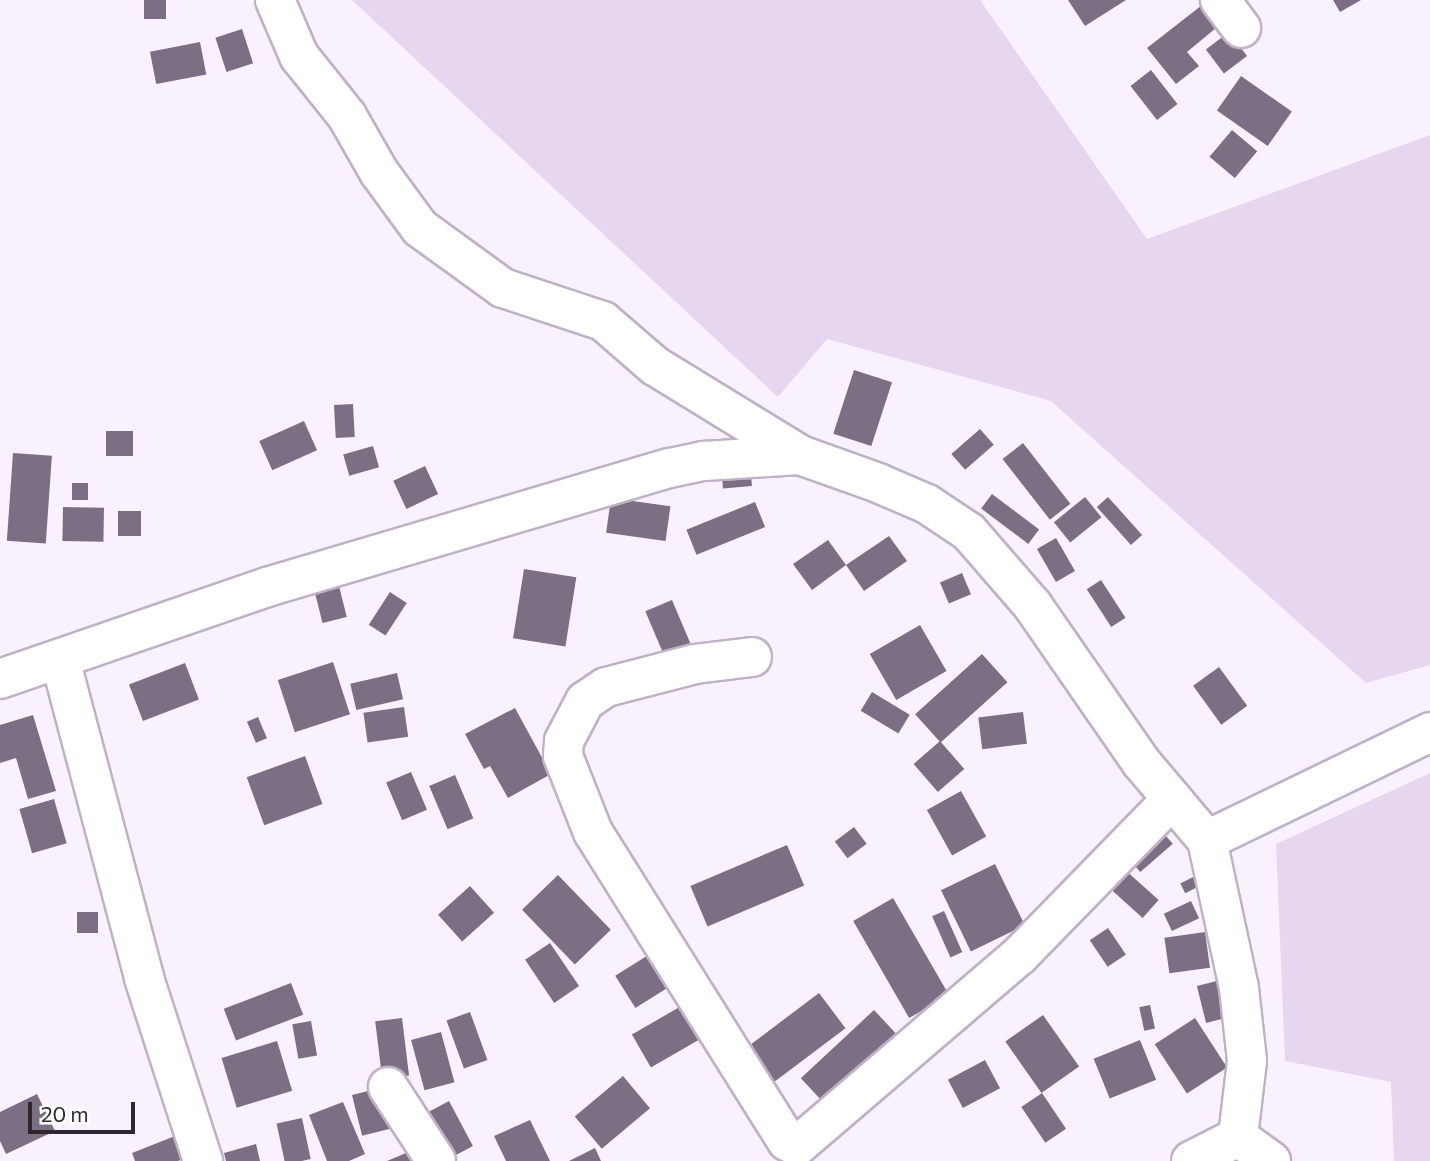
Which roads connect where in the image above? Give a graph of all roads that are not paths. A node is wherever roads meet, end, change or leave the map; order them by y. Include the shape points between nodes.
1 (275, 0) edge
2 (800, 455) junction
3 (752, 657) dead end
4 (60, 659) junction
5 (0, 679) edge
6 (1430, 732) edge
7 (1172, 800) junction
8 (1207, 840) junction
9 (388, 1087) dead end
10 (1238, 1137) junction
11 (775, 1151) edge
12 (203, 1161) edge
13 (436, 1161) edge
14 (1191, 1161) edge
15 (1272, 1161) edge

1 - 2 street via 299,56 347,116 379,172 420,228 503,288 603,321 655,366
2 - 4 street via 704,461 670,468 267,587
2 - 7 street via 927,504 969,532 1033,606
3 - 11 street via 695,664 606,687 585,701 564,741 563,756 593,832
4 - 5 street
4 - 12 street via 144,978
6 - 8 street
7 - 8 street
7 - 11 street via 1020,955 801,1144
8 - 10 street via 1221,891 1247,1061
9 - 13 street
10 - 14 street
10 - 15 street

